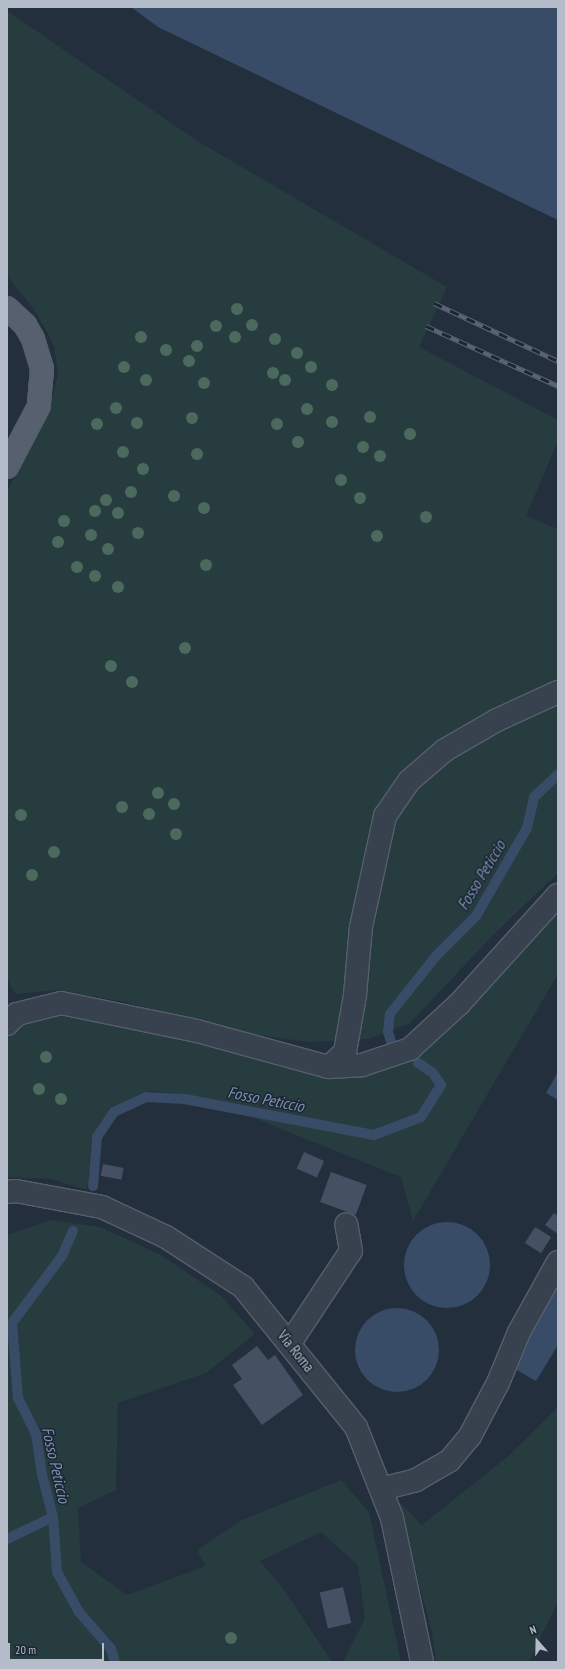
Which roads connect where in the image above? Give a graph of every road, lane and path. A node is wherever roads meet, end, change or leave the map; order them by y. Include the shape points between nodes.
1 (7, 308) edge
2 (7, 468) edge
3 (558, 692) edge
4 (558, 895) edge
5 (7, 1024) edge
6 (329, 1067) junction
7 (7, 1192) edge
8 (346, 1224) dead end
9 (558, 1262) edge
10 (290, 1343) junction
11 (381, 1489) junction
12 (422, 1662) edge

1 - 2 main road via 25,325 33,339 42,369 39,406
3 - 6 street via 497,720 446,750 409,781 385,816 361,927 355,995 345,1052
4 - 6 street via 459,1004 410,1049 362,1065
5 - 6 street via 17,1014 61,1003 197,1031
7 - 10 street, Via Roma via 16,1191 102,1207 166,1237 243,1287
8 - 10 street via 351,1251
9 - 11 street via 519,1332 498,1383 470,1436 450,1460 416,1480
10 - 11 street, Via Roma via 356,1427
11 - 12 street, Via Roma via 392,1518

